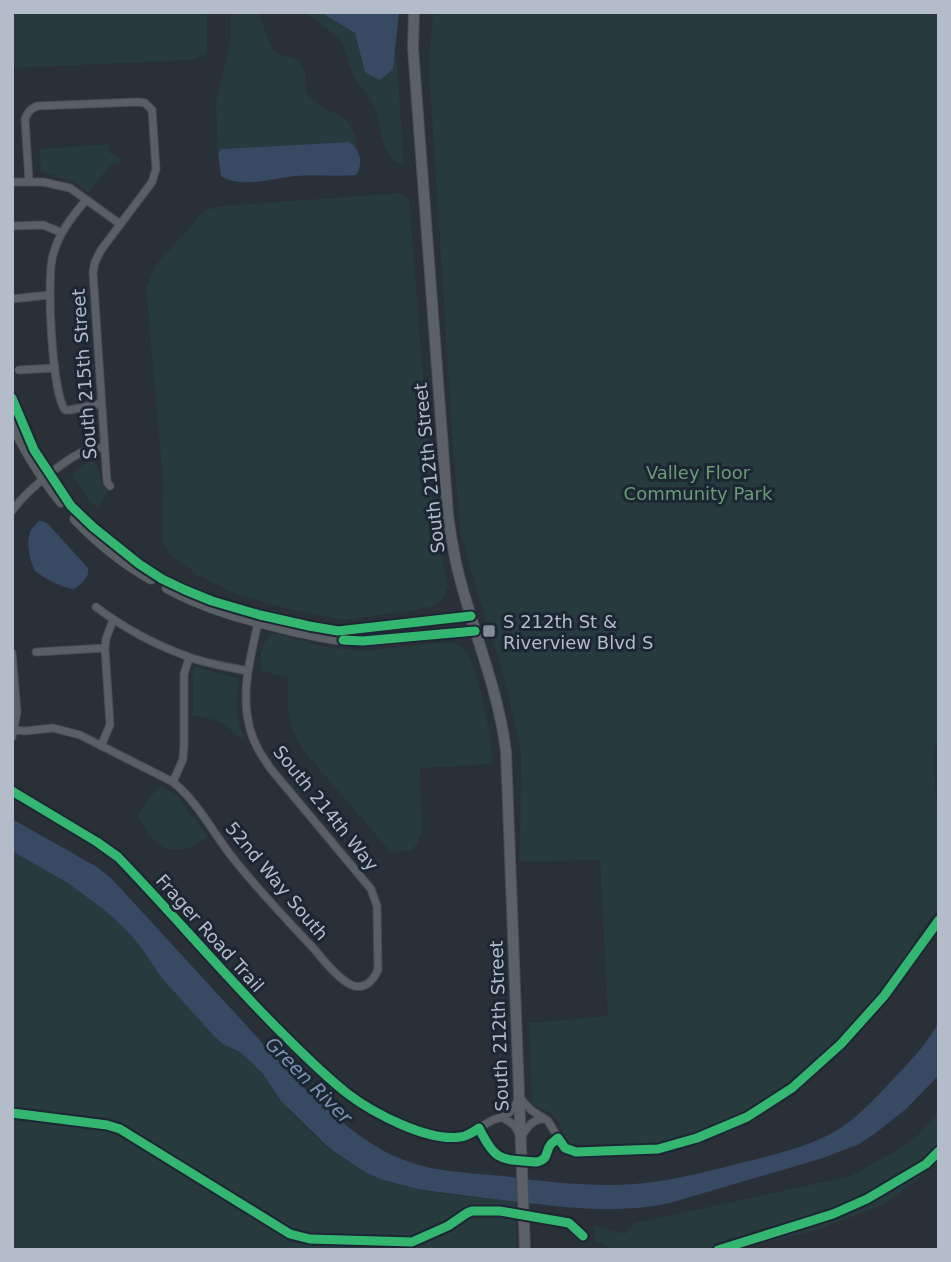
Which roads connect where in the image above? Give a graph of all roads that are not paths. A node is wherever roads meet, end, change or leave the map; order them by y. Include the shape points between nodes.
1 (414, 12) edge
2 (12, 181) edge
3 (29, 181) junction
4 (86, 200) junction
5 (120, 224) junction
6 (12, 226) edge
7 (60, 232) junction
8 (49, 295) junction
9 (12, 299) edge
10 (55, 368) junction
11 (19, 370) dead end
12 (12, 398) edge
13 (101, 404) junction
14 (12, 422) edge
15 (104, 447) junction
16 (47, 477) junction
17 (110, 486) dead end
18 (12, 511) edge
19 (96, 607) dead end
20 (471, 616) junction
21 (260, 619) junction
22 (113, 620) junction
23 (475, 631) junction
24 (105, 648) junction
25 (12, 653) edge
26 (36, 653) dead end
27 (189, 658) junction
28 (248, 671) junction
29 (13, 734) edge
30 (101, 746) junction
31 (173, 782) junction
32 (939, 920) edge
33 (366, 985) joint
34 (519, 1097) junction
35 (373, 1110) dead end
36 (502, 1117) junction
37 (545, 1119) junction
38 (521, 1137) junction
39 (525, 1250) edge

1 - 20 main road, South 212th Street via 412,47 445,485 453,550
2 - 3 street
3 - 4 street via 70,188
3 - 5 street, South 215th Street via 26,119 37,106 138,102 149,106 155,176
4 - 5 street
4 - 7 street
5 - 13 street, South 215th Street via 101,250 93,272
6 - 7 street via 43,225
7 - 8 street via 52,257
8 - 9 street
8 - 10 street
10 - 11 street
10 - 13 street via 59,400 65,410
12 - 16 street
13 - 15 street, South 215th Street
14 - 16 street
15 - 16 street via 84,451
15 - 17 street, South 215th Street
16 - 18 street
16 - 21 street via 81,517 139,564 185,590
19 - 22 street
20 - 21 street via 338,631
20 - 23 main road, South 212th Street
21 - 23 street via 341,640
21 - 28 street, South 214th Way
22 - 24 street
22 - 27 street
23 - 34 main road, South 212th Street via 496,695 506,752
24 - 26 street
24 - 30 street via 110,724
25 - 29 street via 17,712
27 - 28 street
27 - 31 street via 184,674 183,759
28 - 33 street, South 214th Way via 246,707 258,749 371,889 377,906 378,970
29 - 30 street via 64,730
30 - 31 street
31 - 33 street, 52nd Way South via 232,857 324,960 345,982
32 - 37 street via 884,996 841,1044 792,1088 747,1117 658,1149 585,1153 565,1148
34 - 36 street
34 - 37 street
34 - 38 main road, South 212th Street
35 - 36 street via 405,1126 447,1137 467,1135
36 - 38 street
37 - 38 street via 531,1123
38 - 39 main road, South 212th Street

